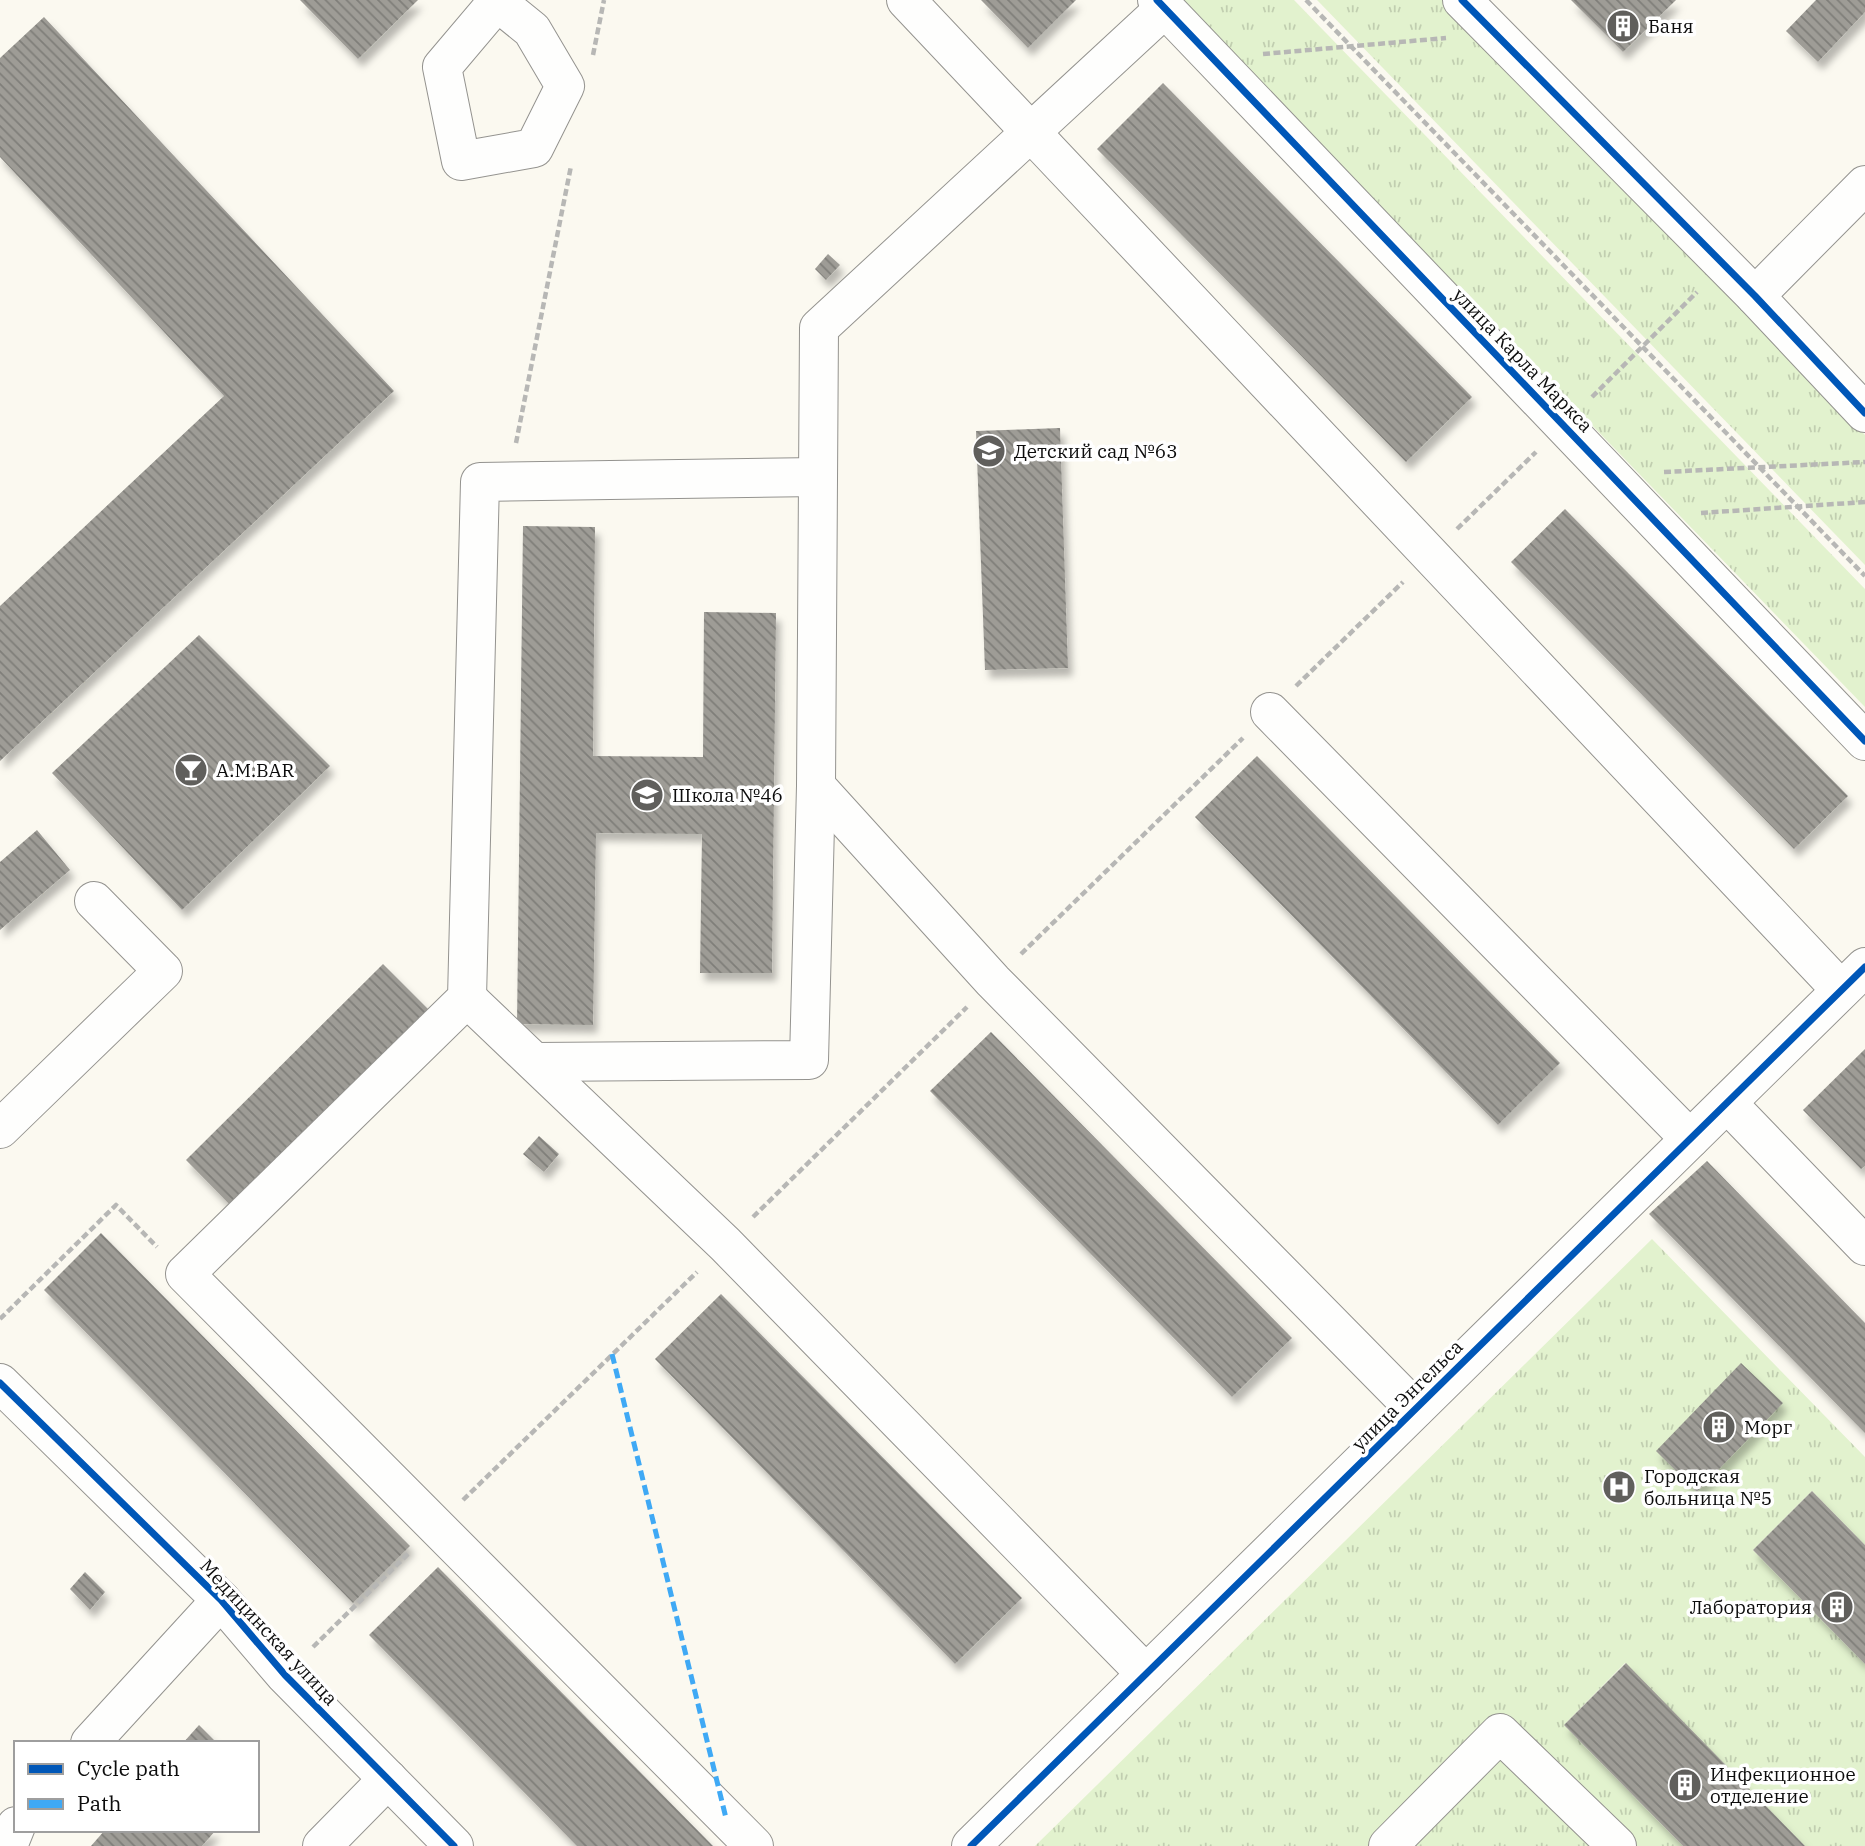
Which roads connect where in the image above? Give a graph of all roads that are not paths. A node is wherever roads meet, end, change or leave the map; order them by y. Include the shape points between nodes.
1 (905, 0) edge
2 (1462, 0) edge
3 (1161, 4) edge
4 (1030, 132) junction
5 (1865, 185) edge
6 (1755, 296) junction
7 (1865, 413) edge
8 (818, 477) junction
9 (1270, 712) dead end
10 (1865, 741) edge
11 (816, 786) junction
12 (94, 901) dead end
13 (1853, 979) edge
14 (467, 998) junction
15 (535, 1062) junction
16 (1727, 1103) junction
17 (0, 1129) edge
18 (1690, 1139) junction
19 (1859, 1226) edge
20 (0, 1383) edge
21 (1415, 1409) junction
22 (221, 1600) junction
23 (1146, 1674) junction
24 (92, 1741) edge
25 (388, 1779) junction
26 (322, 1846) edge
27 (454, 1846) edge
28 (754, 1846) edge
29 (971, 1846) edge
30 (1388, 1846) edge
31 (1617, 1846) edge

1 - 4 street
2 - 6 street
3 - 4 street
3 - 10 street, улица Карла Маркса
4 - 8 street via 819,328
4 - 13 street
5 - 6 street
6 - 7 street
8 - 11 street
8 - 14 street via 480,482
9 - 18 street
11 - 15 street via 809,1060
11 - 21 street via 993,981
12 - 17 street via 163,971
13 - 16 street, улица Энгельса
14 - 15 street
14 - 28 street via 185,1275
15 - 23 street via 726,1244
16 - 18 street, улица Энгельса
16 - 19 street
18 - 21 street, улица Энгельса
20 - 22 street, Медицинская улица
21 - 23 street, улица Энгельса
22 - 24 street
22 - 25 street, Медицинская улица via 285,1675
23 - 29 street, улица Энгельса
25 - 26 street
25 - 27 street, Медицинская улица
30 - 31 street via 1500,1733

